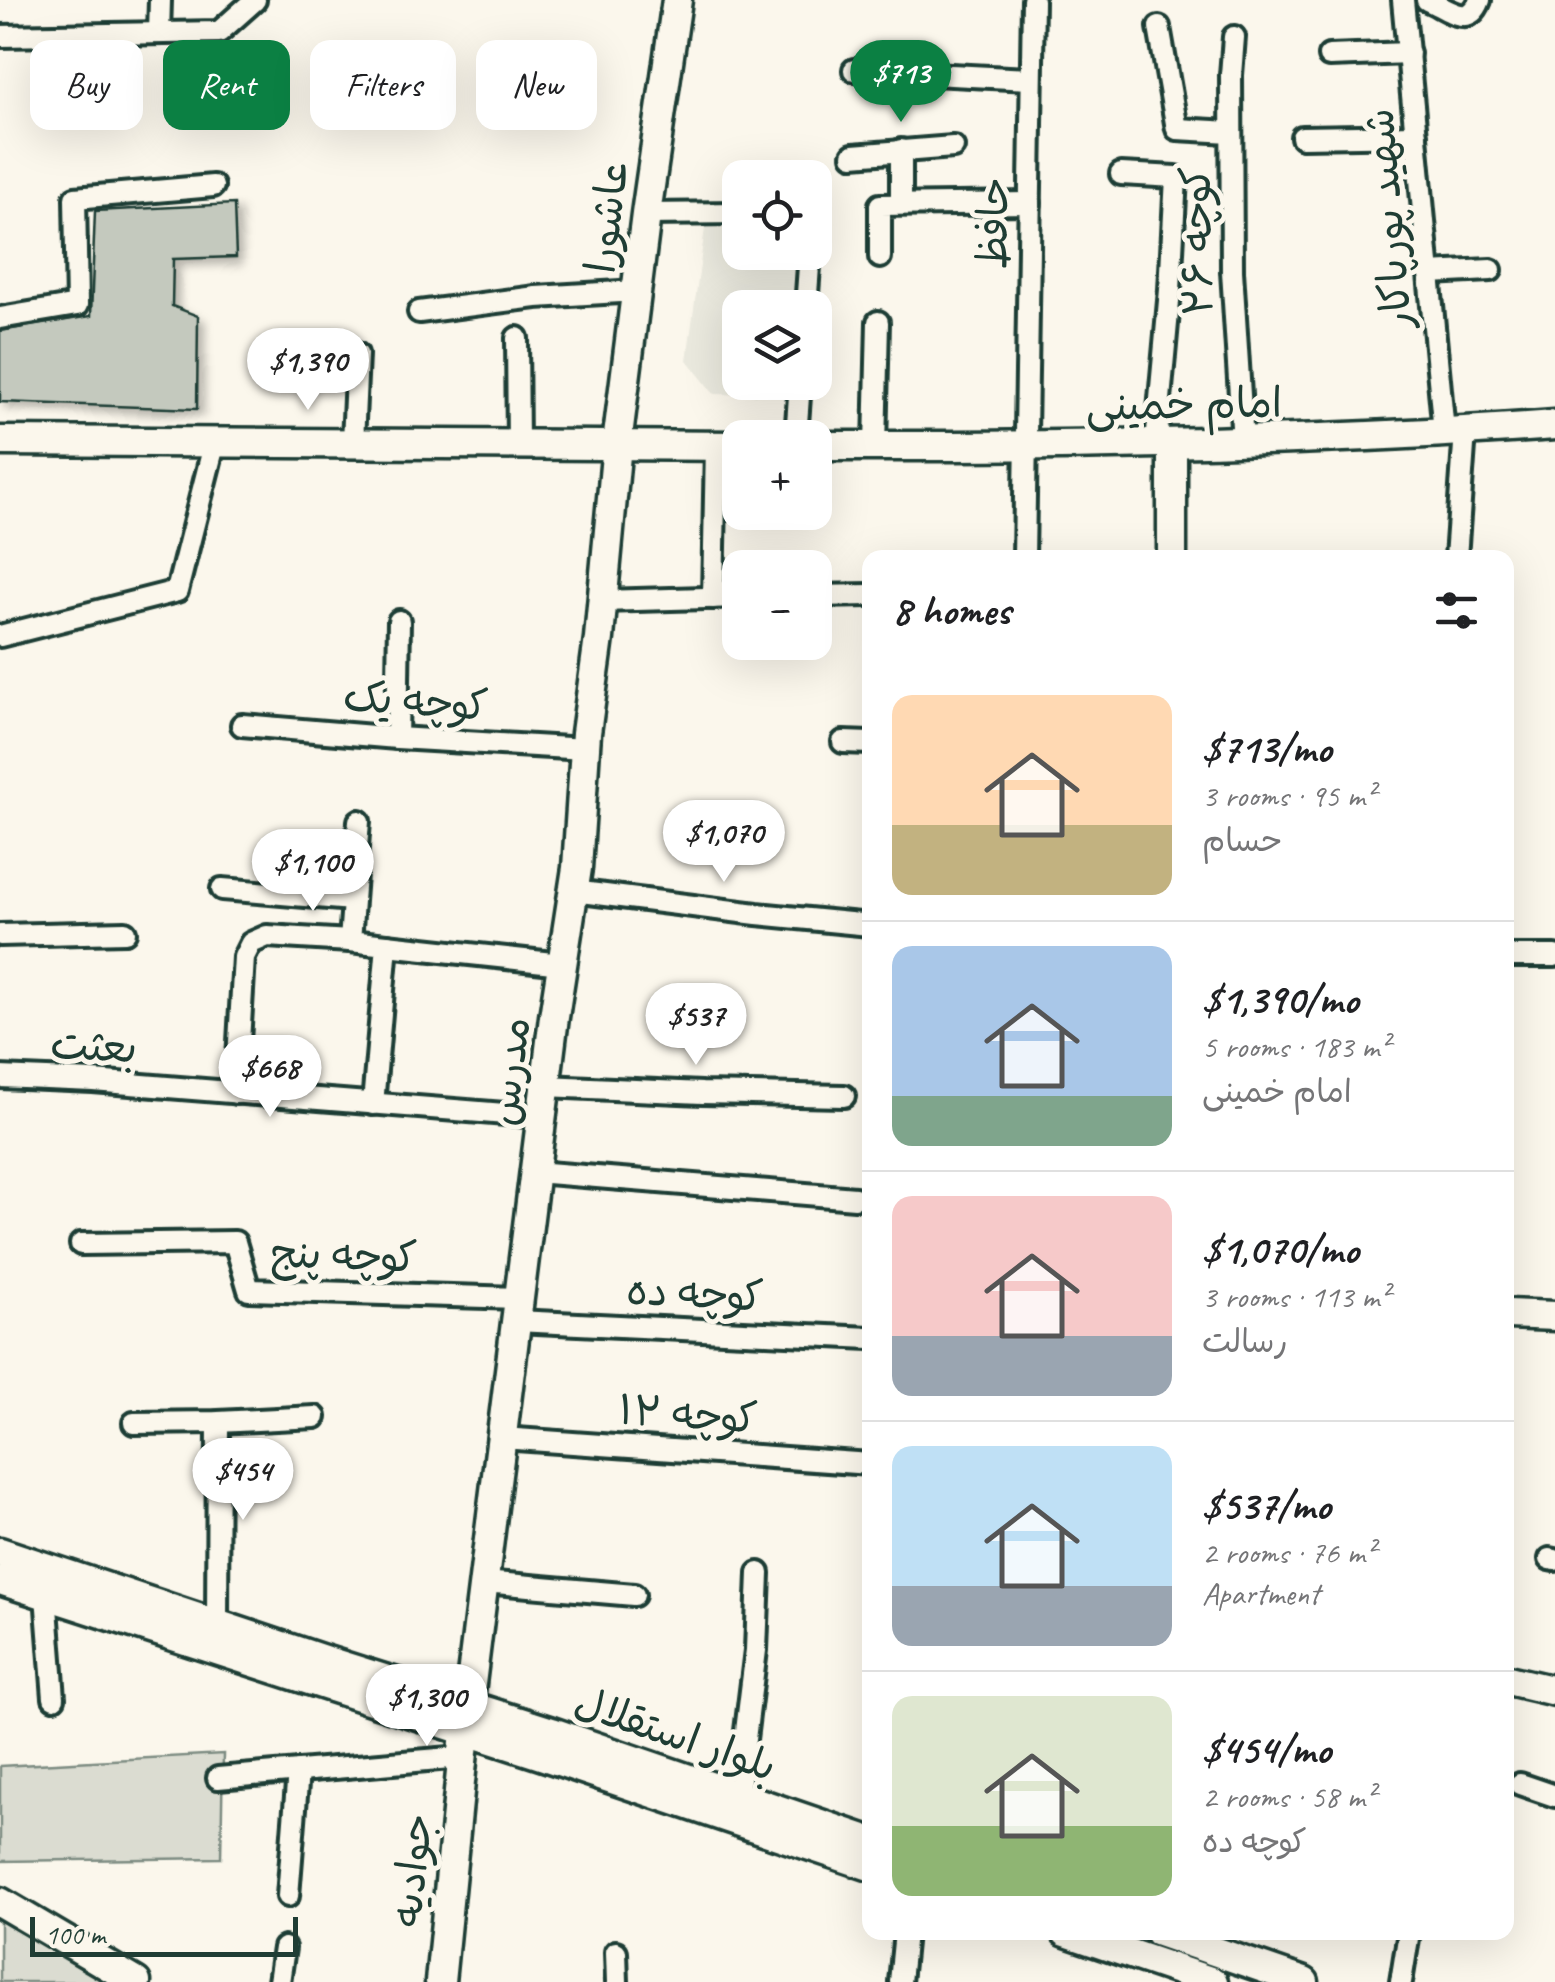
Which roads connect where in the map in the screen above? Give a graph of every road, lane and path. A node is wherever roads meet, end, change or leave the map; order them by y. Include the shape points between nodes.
1 (160, 0) edge
2 (255, 0) edge
3 (677, 0) edge
4 (1033, 0) edge
5 (1404, 0) edge
6 (1427, 0) edge
7 (1480, 0) edge
8 (1159, 26) dead end
9 (159, 33) junction
10 (0, 36) edge
11 (1234, 37) dead end
12 (1408, 54) junction
13 (1329, 56) dead end
14 (854, 70) dead end
15 (1031, 79) junction
16 (1231, 132) junction
17 (1416, 135) junction
18 (1302, 136) dead end
19 (953, 147) dead end
20 (901, 150) junction
21 (852, 155) dead end
22 (1120, 174) dead end
23 (213, 186) dead end
24 (1030, 203) junction
25 (902, 204) junction
26 (722, 213) edge
27 (646, 214) junction
28 (880, 257) dead end
29 (1490, 270) dead end
30 (1429, 273) junction
31 (637, 290) junction
32 (420, 312) dead end
33 (0, 318) edge
34 (878, 322) dead end
35 (516, 338) dead end
36 (356, 354) dead end
37 (1555, 425) edge
38 (1455, 431) junction
39 (0, 441) edge
40 (215, 441) junction
41 (352, 442) junction
42 (1244, 442) junction
43 (1164, 443) junction
44 (518, 444) junction
45 (617, 444) junction
46 (722, 446) edge
47 (832, 446) edge
48 (875, 446) junction
49 (1028, 446) junction
50 (722, 507) edge
51 (1024, 550) edge
52 (1171, 550) edge
53 (1456, 550) edge
54 (862, 595) edge
55 (832, 596) edge
56 (713, 598) junction
57 (722, 598) edge
58 (602, 600) junction
59 (399, 620) dead end
60 (0, 636) edge
61 (242, 724) dead end
62 (397, 738) junction
63 (843, 742) dead end
64 (862, 743) edge
65 (586, 749) junction
66 (359, 821) dead end
67 (222, 889) dead end
68 (573, 890) junction
69 (352, 900) junction
70 (862, 924) edge
71 (125, 932) dead end
72 (0, 935) edge
73 (350, 941) junction
74 (387, 945) junction
75 (1514, 956) edge
76 (1555, 956) edge
77 (562, 964) junction
78 (0, 1078) edge
79 (546, 1086) junction
80 (236, 1092) junction
81 (844, 1096) dead end
82 (373, 1104) junction
83 (542, 1118) junction
84 (535, 1172) junction
85 (854, 1198) dead end
86 (81, 1244) dead end
87 (518, 1309) junction
88 (1514, 1314) edge
89 (1555, 1316) edge
90 (862, 1337) edge
91 (316, 1416) dead end
92 (218, 1422) junction
93 (134, 1424) dead end
94 (502, 1438) junction
95 (862, 1463) edge
96 (0, 1556) edge
97 (759, 1573) dead end
98 (0, 1580) edge
99 (484, 1582) junction
100 (46, 1595) junction
101 (634, 1595) dead end
102 (217, 1623) junction
103 (296, 1651) junction
104 (1514, 1681) edge
105 (1555, 1691) edge
106 (54, 1698) dead end
107 (466, 1732) junction
108 (298, 1771) junction
109 (218, 1778) dead end
110 (1520, 1784) dead end
111 (738, 1796) junction
112 (1555, 1796) edge
113 (862, 1838) edge
114 (862, 1863) edge
115 (288, 1896) dead end
116 (0, 1902) edge
117 (904, 1940) edge
118 (1090, 1940) edge
119 (1182, 1940) edge
120 (1407, 1940) edge
121 (284, 1948) dead end
122 (616, 1952) dead end
123 (136, 1982) edge
124 (279, 1982) edge
125 (440, 1982) edge
126 (617, 1982) edge
127 (900, 1982) edge
128 (1213, 1982) edge
129 (1304, 1982) edge
130 (1401, 1982) edge

1 - 9 street
2 - 9 street via 219,32
3 - 27 main road, عاشورا
4 - 15 street, حافظ
5 - 12 street, شهید پورپاکار
6 - 7 street via 1463,16
8 - 16 street via 1178,129
9 - 10 street
11 - 16 street, کوچه ۲۶
12 - 13 street
12 - 17 street, شهید پورپاکار
14 - 15 street
15 - 24 street, حافظ
16 - 42 street, کوچه ۲۶
17 - 18 street
17 - 30 street, شهید پورپاکار
19 - 20 street
20 - 21 street
20 - 25 street
22 - 43 street via 1176,177
23 - 33 street via 76,198 77,305
24 - 25 street
24 - 49 street, حافظ
25 - 28 street via 880,205
26 - 27 street
27 - 31 main road, عاشورا
29 - 30 street
30 - 38 street, شهید پورپاکار
31 - 32 street
31 - 45 main road, عاشورا
34 - 48 street
35 - 44 street
36 - 41 street
37 - 38 main road, امام خمینی
38 - 42 main road, امام خمینی
38 - 53 street, شهید پورپاکار
39 - 40 main road
40 - 41 main road
40 - 60 street via 177,592
41 - 44 main road
42 - 43 main road, امام خمینی
43 - 49 main road, امام خمینی
43 - 52 main road
44 - 45 main road
45 - 46 main road
45 - 58 main road, مدرس
47 - 48 main road, امام خمینی
48 - 49 main road, امام خمینی
49 - 51 street, حافظ
50 - 56 street
54 - 55 street
56 - 57 street
56 - 58 street
58 - 65 main road, مدرس
59 - 62 street
61 - 62 street, کوچه یک
62 - 65 street, کوچه یک
63 - 64 street
65 - 68 main road, مدرس
66 - 69 street
67 - 69 street
68 - 70 street
68 - 77 main road, مدرس
69 - 73 street
71 - 72 street
73 - 74 street
73 - 80 street via 267,936 250,944
74 - 77 street
74 - 82 street
75 - 76 street
77 - 79 main road, مدرس
78 - 80 street, بعثت
79 - 81 street
79 - 83 main road, مدرس
80 - 82 street, بعثت
82 - 83 street, بعثت
83 - 84 main road, مدرس
84 - 85 street
84 - 87 main road, مدرس
86 - 87 street, کوچه پنج via 234,1242 249,1290 401,1292
87 - 90 street, کوچه ده
87 - 94 main road, مدرس
88 - 89 main road
91 - 92 street
92 - 93 street
92 - 102 street
94 - 95 street, کوچه ۱۲
94 - 99 main road, مدرس
96 - 102 main road, بلوار استقلال
96 - 103 street
97 - 111 street
98 - 100 main road, بلوار استقلال
99 - 101 street
99 - 107 main road, مدرس
100 - 106 street
100 - 107 main road, بلوار استقلال
102 - 103 main road, بلوار استقلال
103 - 107 main road, بلوار استقلال
104 - 105 main road
107 - 108 street
107 - 111 main road, بلوار استقلال via 552,1732
107 - 114 main road, بلوار استقلال
107 - 125 main road, جوادیه
108 - 109 street
108 - 115 street
110 - 112 street
111 - 113 main road, بلوار استقلال
116 - 123 main road
117 - 127 street
118 - 128 main road
119 - 129 main road
120 - 130 street
121 - 124 street
122 - 126 street

